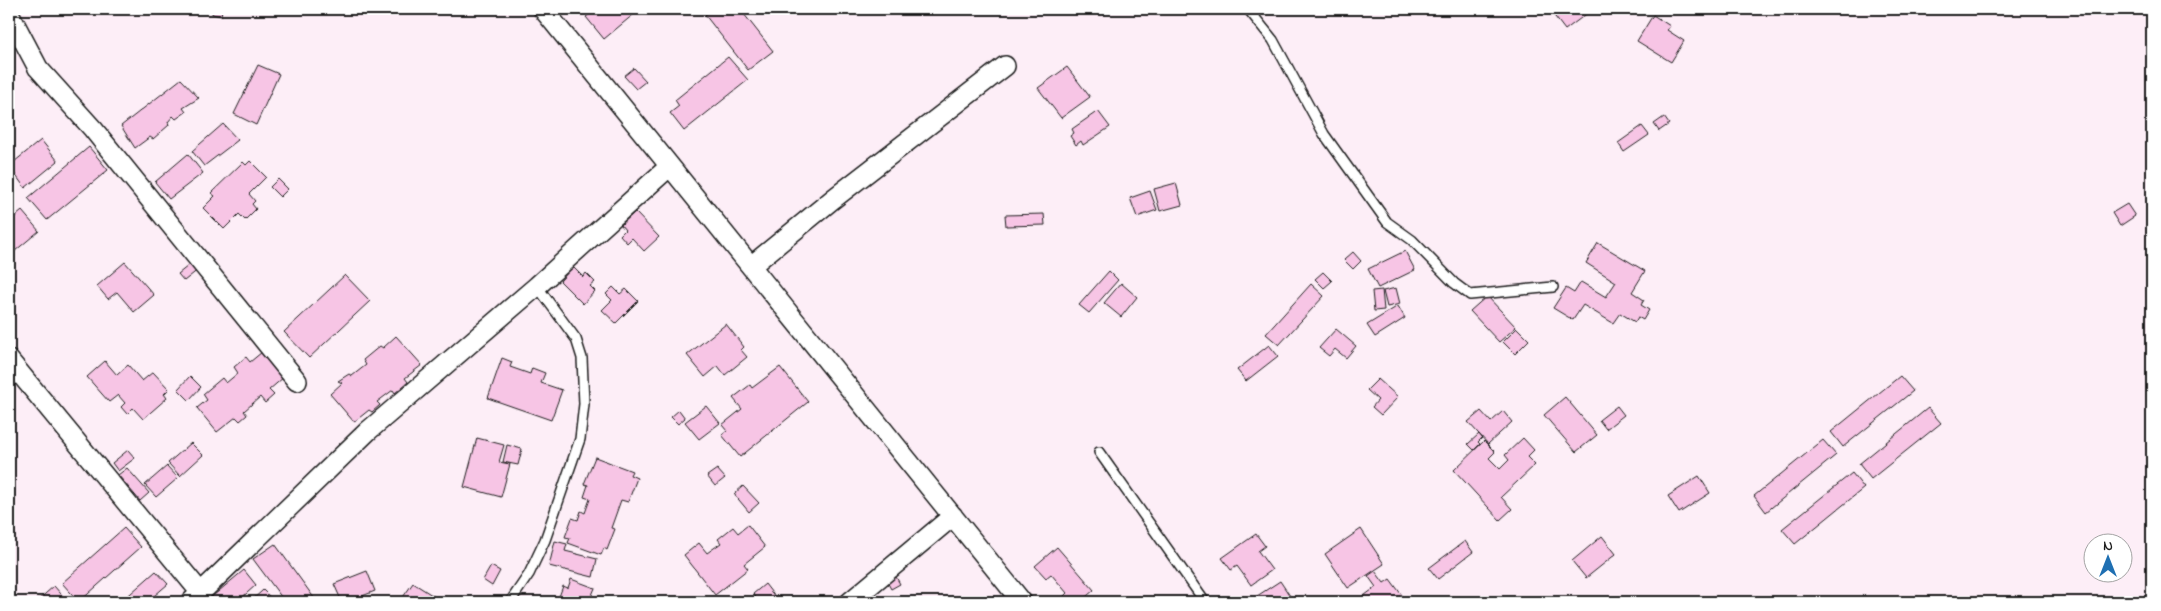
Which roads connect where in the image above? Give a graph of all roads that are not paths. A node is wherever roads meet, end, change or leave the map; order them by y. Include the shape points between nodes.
1 (544, 9) edge
2 (1248, 9) edge
3 (9, 13) edge
4 (1005, 66) dead end
5 (670, 166) junction
6 (751, 266) junction
7 (537, 286) junction
8 (1553, 287) dead end
9 (9, 360) edge
10 (297, 381) dead end
11 (1099, 452) dead end
12 (953, 516) junction
13 (196, 598) edge
14 (510, 602) edge
15 (850, 602) edge
16 (1022, 602) edge
17 (1205, 602) edge

1 - 5 street
2 - 8 lane via 1273,40 1324,134 1387,222 1412,240 1470,295
3 - 10 street via 38,68 93,129
4 - 6 street
5 - 6 street
5 - 7 street
6 - 12 street
7 - 13 street via 368,431
7 - 14 lane via 576,339 582,358 584,404 580,439 545,540 529,574
9 - 13 street
11 - 17 lane
12 - 15 street
12 - 16 street

